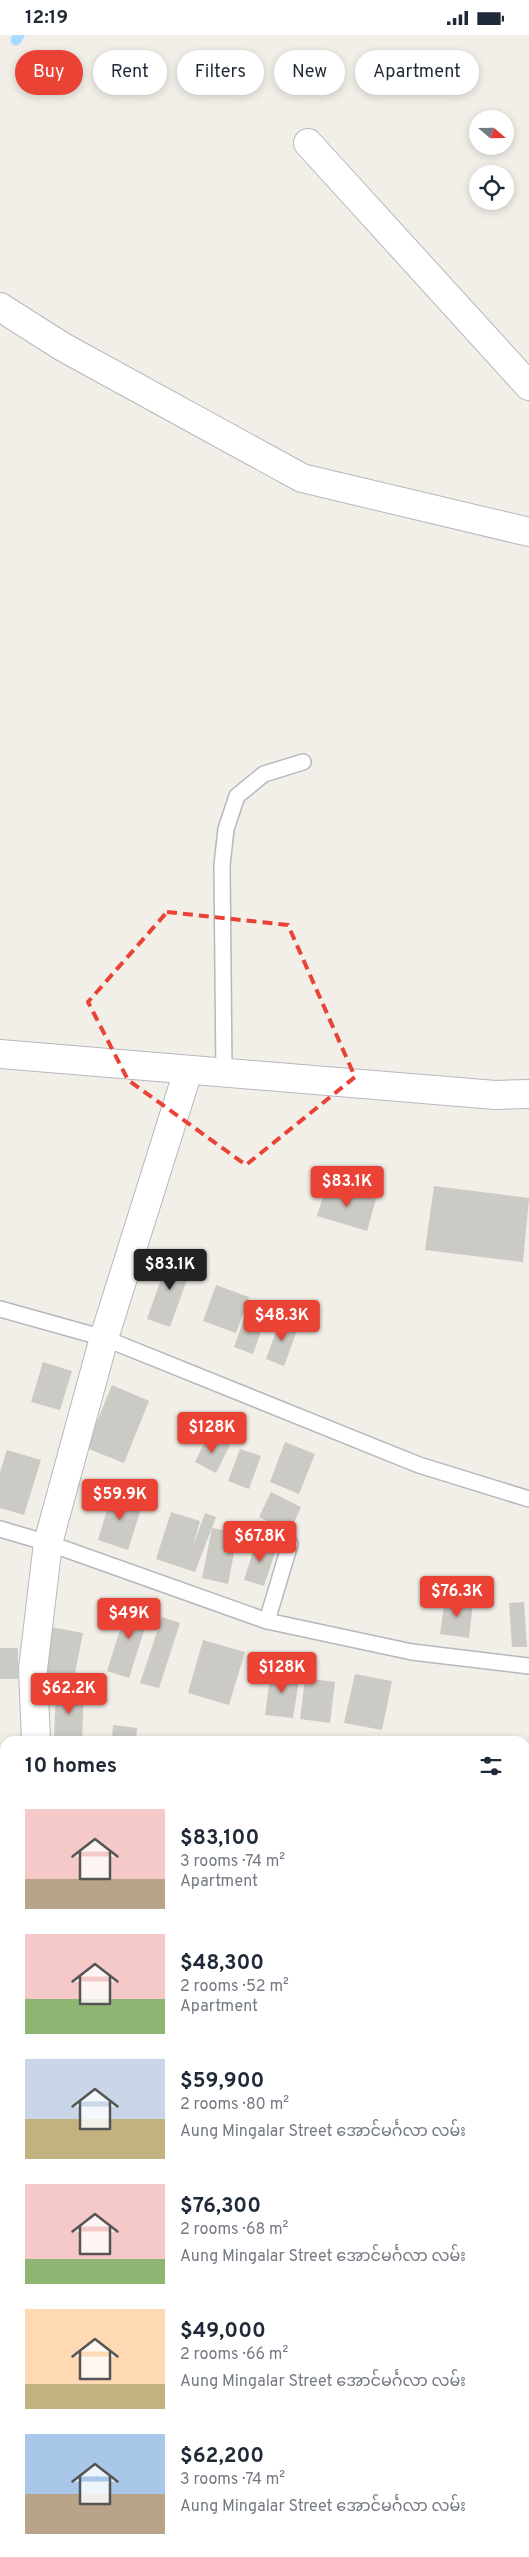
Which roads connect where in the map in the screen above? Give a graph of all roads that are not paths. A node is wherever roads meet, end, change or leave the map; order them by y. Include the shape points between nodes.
1 (308, 143) dead end
2 (0, 307) edge
3 (529, 386) edge
4 (529, 532) edge
5 (303, 762) dead end
6 (0, 1054) edge
7 (188, 1071) junction
8 (224, 1074) junction
9 (529, 1094) edge
10 (0, 1309) edge
11 (104, 1338) junction
12 (529, 1499) edge
13 (0, 1529) edge
14 (48, 1543) junction
15 (290, 1543) dead end
16 (267, 1621) junction
17 (529, 1666) edge
18 (36, 1736) edge

1 - 3 street
2 - 4 street via 63,347 302,478
5 - 8 lane via 264,774 236,795 226,829 222,865
6 - 7 street
7 - 8 street
7 - 11 street
8 - 9 street via 495,1095
10 - 11 lane
11 - 12 lane via 419,1465
11 - 14 street
13 - 14 lane
14 - 16 lane
14 - 18 street via 33,1669
15 - 16 lane
16 - 17 lane via 412,1652

